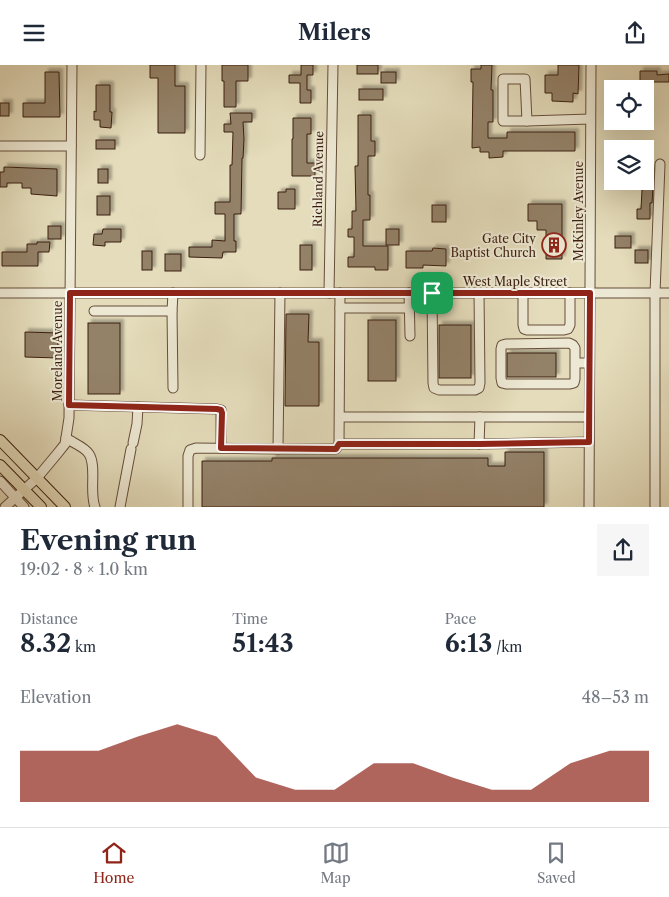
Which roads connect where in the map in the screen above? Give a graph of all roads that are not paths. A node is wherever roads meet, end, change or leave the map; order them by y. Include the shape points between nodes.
1 (72, 65) edge
2 (201, 65) edge
3 (332, 65) edge
4 (590, 65) edge
5 (590, 119) junction
6 (526, 121) junction
7 (0, 146) edge
8 (71, 146) junction
9 (200, 155) dead end
10 (660, 164) dead end
11 (0, 293) edge
12 (70, 293) junction
13 (173, 293) junction
14 (280, 293) junction
15 (329, 293) junction
16 (340, 293) junction
17 (409, 293) junction
18 (432, 293) junction
19 (479, 293) junction
20 (523, 293) junction
21 (570, 293) junction
22 (590, 293) junction
23 (655, 293) junction
24 (669, 293) edge
25 (340, 308) junction
26 (410, 308) junction
27 (94, 311) dead end
28 (172, 311) junction
29 (410, 336) dead end
30 (575, 363) junction
31 (589, 363) junction
32 (173, 388) dead end
33 (69, 405) junction
34 (138, 407) junction
35 (340, 417) junction
36 (480, 417) junction
37 (589, 417) junction
38 (66, 438) junction
39 (0, 440) edge
40 (589, 442) junction
41 (339, 444) junction
42 (479, 444) junction
43 (221, 448) junction
44 (278, 449) junction
45 (0, 465) edge
46 (36, 478) junction
47 (0, 481) edge
48 (24, 489) junction
49 (15, 497) junction
50 (5, 507) edge
51 (24, 507) edge
52 (41, 507) edge
53 (65, 507) edge
54 (95, 507) edge
55 (120, 507) edge
56 (188, 507) edge
57 (589, 507) edge
58 (655, 507) edge

1 - 8 street, Moreland Avenue
2 - 9 street
3 - 15 street, Richland Avenue
4 - 5 street, McKinley Avenue
5 - 6 street
5 - 22 street, McKinley Avenue
6 - 6 street via 503,121 503,79 525,79
7 - 8 street
8 - 12 street, Moreland Avenue
10 - 23 street
11 - 12 street, West Maple Street
12 - 13 street, West Maple Street
12 - 33 street, Moreland Avenue
13 - 14 street, West Maple Street
13 - 28 street
14 - 15 street, West Maple Street
14 - 44 street
15 - 16 street, West Maple Street
16 - 17 street, West Maple Street
16 - 25 street
17 - 18 street, West Maple Street
17 - 26 street
18 - 19 street, West Maple Street
18 - 19 street via 434,388 475,390 480,383
19 - 20 street, West Maple Street
20 - 21 street, West Maple Street
20 - 21 street via 523,325 527,330 568,329
21 - 22 street, West Maple Street
22 - 23 street, West Maple Street
22 - 31 street, McKinley Avenue
23 - 24 street, West Maple Street
23 - 58 street
25 - 26 street
25 - 35 street
26 - 29 street
27 - 28 street
28 - 32 street
30 - 30 street via 575,349 569,343 502,345 502,383 574,383
30 - 31 street
31 - 37 street, McKinley Avenue
33 - 34 street
33 - 38 street, Moreland Avenue
34 - 43 street via 221,410
34 - 55 street
35 - 36 street
35 - 41 street
36 - 37 street
36 - 42 street
37 - 40 street, McKinley Avenue
38 - 46 street, Moreland Avenue via 58,454
38 - 54 street via 90,456
39 - 46 main road
40 - 42 street
40 - 57 street, McKinley Avenue
41 - 42 street
41 - 44 street via 336,449
43 - 44 street
43 - 56 street via 190,450
45 - 48 main road
46 - 48 street, Moreland Avenue
46 - 53 main road
47 - 49 street
48 - 49 street, Moreland Avenue
48 - 52 main road
49 - 50 street, Moreland Avenue
49 - 51 street

